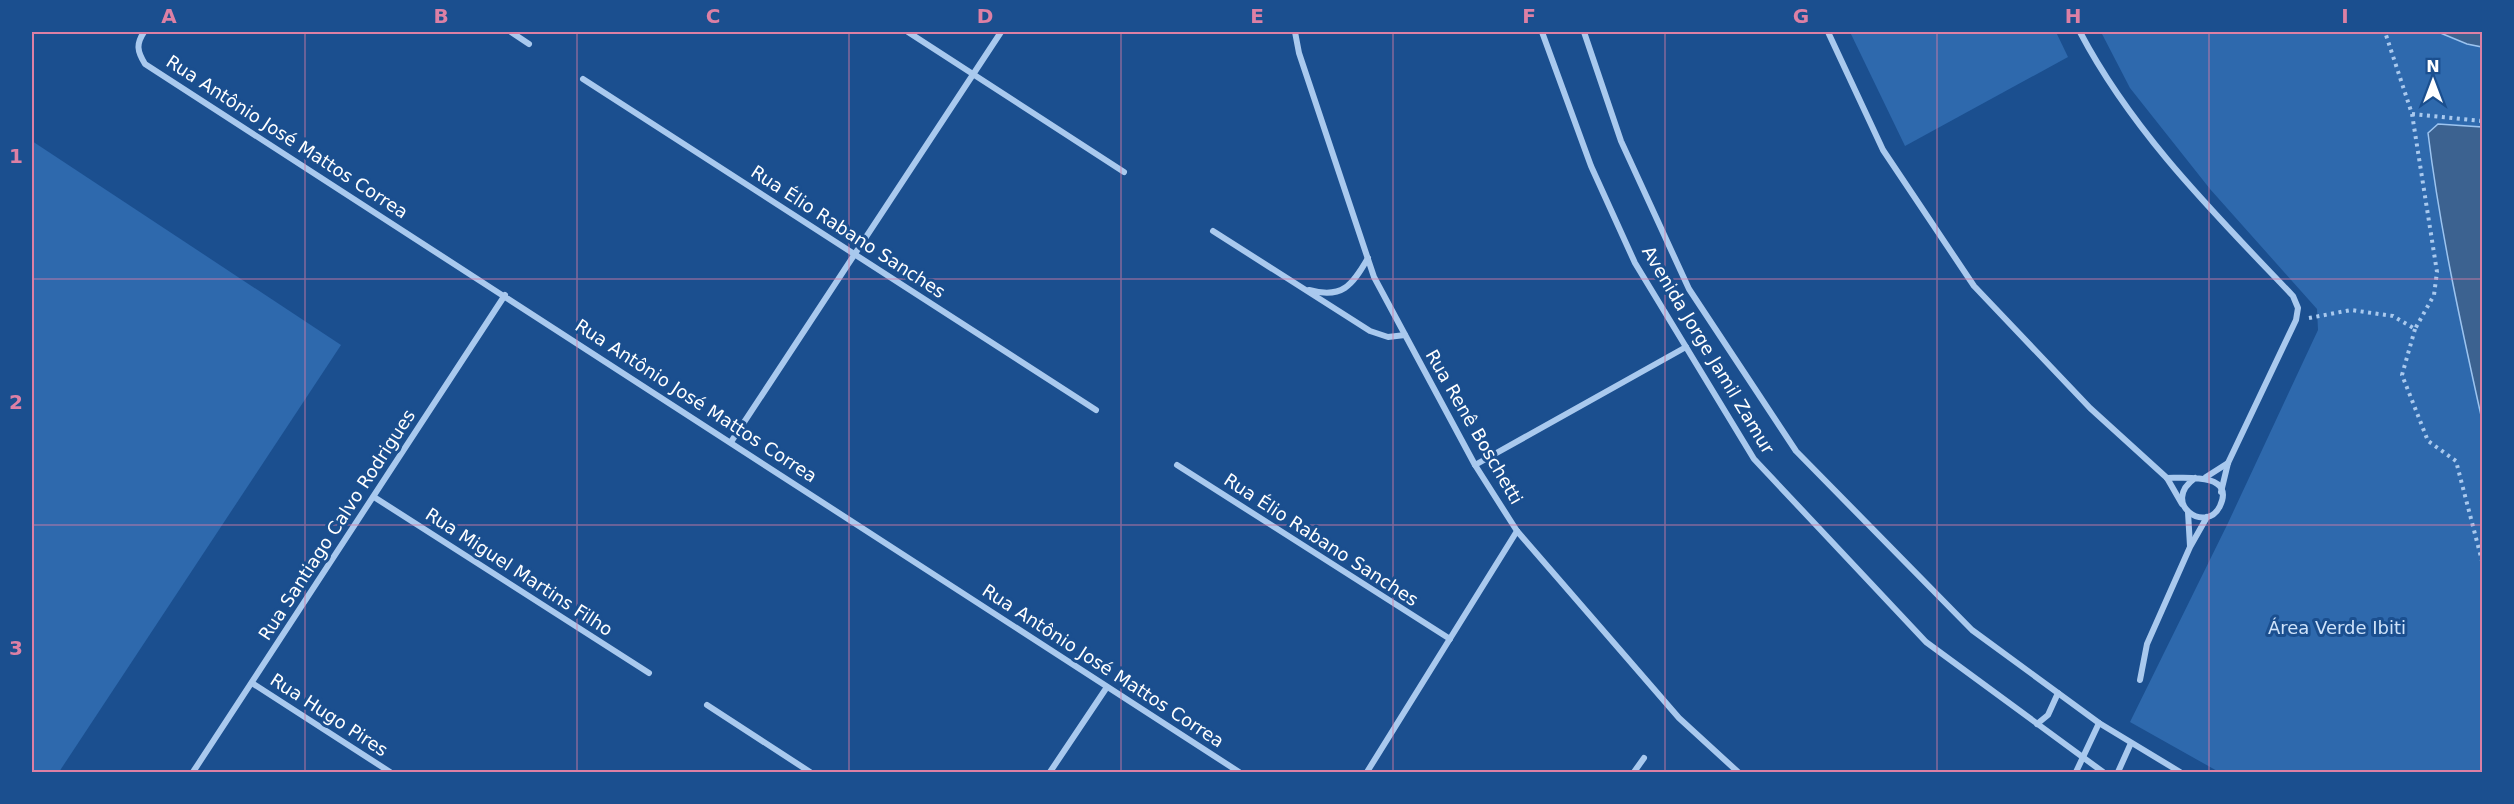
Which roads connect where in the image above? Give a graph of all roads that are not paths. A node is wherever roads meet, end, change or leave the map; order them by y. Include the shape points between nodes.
1 (144, 32) edge
2 (511, 32) edge
3 (908, 32) edge
4 (1001, 32) edge
5 (1295, 32) edge
6 (1542, 32) edge
7 (1584, 32) edge
8 (1828, 32) edge
9 (2080, 32) edge
10 (529, 44) dead end
11 (973, 74) junction
12 (583, 79) dead end
13 (1124, 172) dead end
14 (1213, 231) dead end
15 (854, 254) junction
16 (1368, 258) junction
17 (1302, 288) junction
18 (505, 295) junction
19 (1405, 335) junction
20 (1686, 347) junction
21 (1096, 410) dead end
22 (731, 442) junction
23 (2228, 463) junction
24 (1177, 465) dead end
25 (1475, 465) junction
26 (2206, 477) junction
27 (2167, 478) junction
28 (2195, 478) junction
29 (2222, 492) junction
30 (374, 497) junction
31 (2182, 504) junction
32 (2188, 512) junction
33 (2207, 517) junction
34 (1517, 531) junction
35 (2190, 547) junction
36 (1450, 639) junction
37 (649, 673) dead end
38 (2140, 680) dead end
39 (252, 683) junction
40 (1107, 687) junction
41 (2058, 693) junction
42 (707, 705) dead end
43 (2099, 723) junction
44 (2037, 724) junction
45 (2132, 743) junction
46 (1644, 758) dead end
47 (2083, 758) junction
48 (194, 772) edge
49 (390, 772) edge
50 (810, 772) edge
51 (1050, 772) edge
52 (1239, 772) edge
53 (1367, 772) edge
54 (1634, 772) edge
55 (1738, 772) edge
56 (2076, 772) edge
57 (2103, 772) edge
58 (2118, 772) edge
59 (2180, 772) edge

1 - 18 street, Rua Antônio José Mattos Correa via 138,41 138,53 145,64
2 - 10 street
3 - 11 street
4 - 11 street
5 - 16 street, Rua Renê Boschetti
6 - 20 street, Avenida Jorge Jamil Zamur via 1591,166 1635,262
7 - 41 street, Avenida Jorge Jamil Zamur via 1621,141 1689,289 1796,451 1972,630
8 - 27 street via 1883,150 1974,286 2090,408
9 - 23 street via 2143,130 2196,194 2293,296 2298,308 2296,320
11 - 13 street
11 - 15 street
12 - 15 street, Rua Élio Rabano Sanches
14 - 17 street
15 - 21 street, Rua Élio Rabano Sanches
15 - 22 street
16 - 17 street via 1348,288 1326,295
16 - 19 street, Rua Renê Boschetti
17 - 19 street via 1370,331 1388,337
18 - 22 street, Rua Antônio José Mattos Correa
18 - 30 street, Rua Santiago Calvo Rodrigues
19 - 25 street, Rua Renê Boschetti
20 - 25 street
20 - 44 street, Avenida Jorge Jamil Zamur via 1754,459 1926,642
22 - 40 street, Rua Antônio José Mattos Correa
23 - 26 street
23 - 29 street
24 - 36 street, Rua Élio Rabano Sanches
25 - 34 street, Rua Renê Boschetti
26 - 28 street
26 - 29 street via 2216,482
27 - 28 street
27 - 31 street
28 - 31 street via 2186,484
29 - 33 street via 2222,503
30 - 37 street, Rua Miguel Martins Filho
30 - 39 street, Rua Santiago Calvo Rodrigues
31 - 32 street
32 - 33 street
32 - 35 street
33 - 35 street
34 - 36 street
34 - 55 street, Rua Renê Boschetti via 1679,718
35 - 38 street via 2147,644
36 - 53 street
39 - 48 street, Rua Santiago Calvo Rodrigues
39 - 49 street, Rua Hugo Pires
40 - 51 street
40 - 52 street, Rua Antônio José Mattos Correa
41 - 43 street, Avenida Jorge Jamil Zamur
41 - 44 street via 2048,715
42 - 50 street
43 - 45 street, Avenida Jorge Jamil Zamur
43 - 47 street
44 - 47 street, Avenida Jorge Jamil Zamur
45 - 58 street
45 - 59 street, Avenida Jorge Jamil Zamur
46 - 54 street
47 - 56 street
47 - 57 street, Avenida Jorge Jamil Zamur

